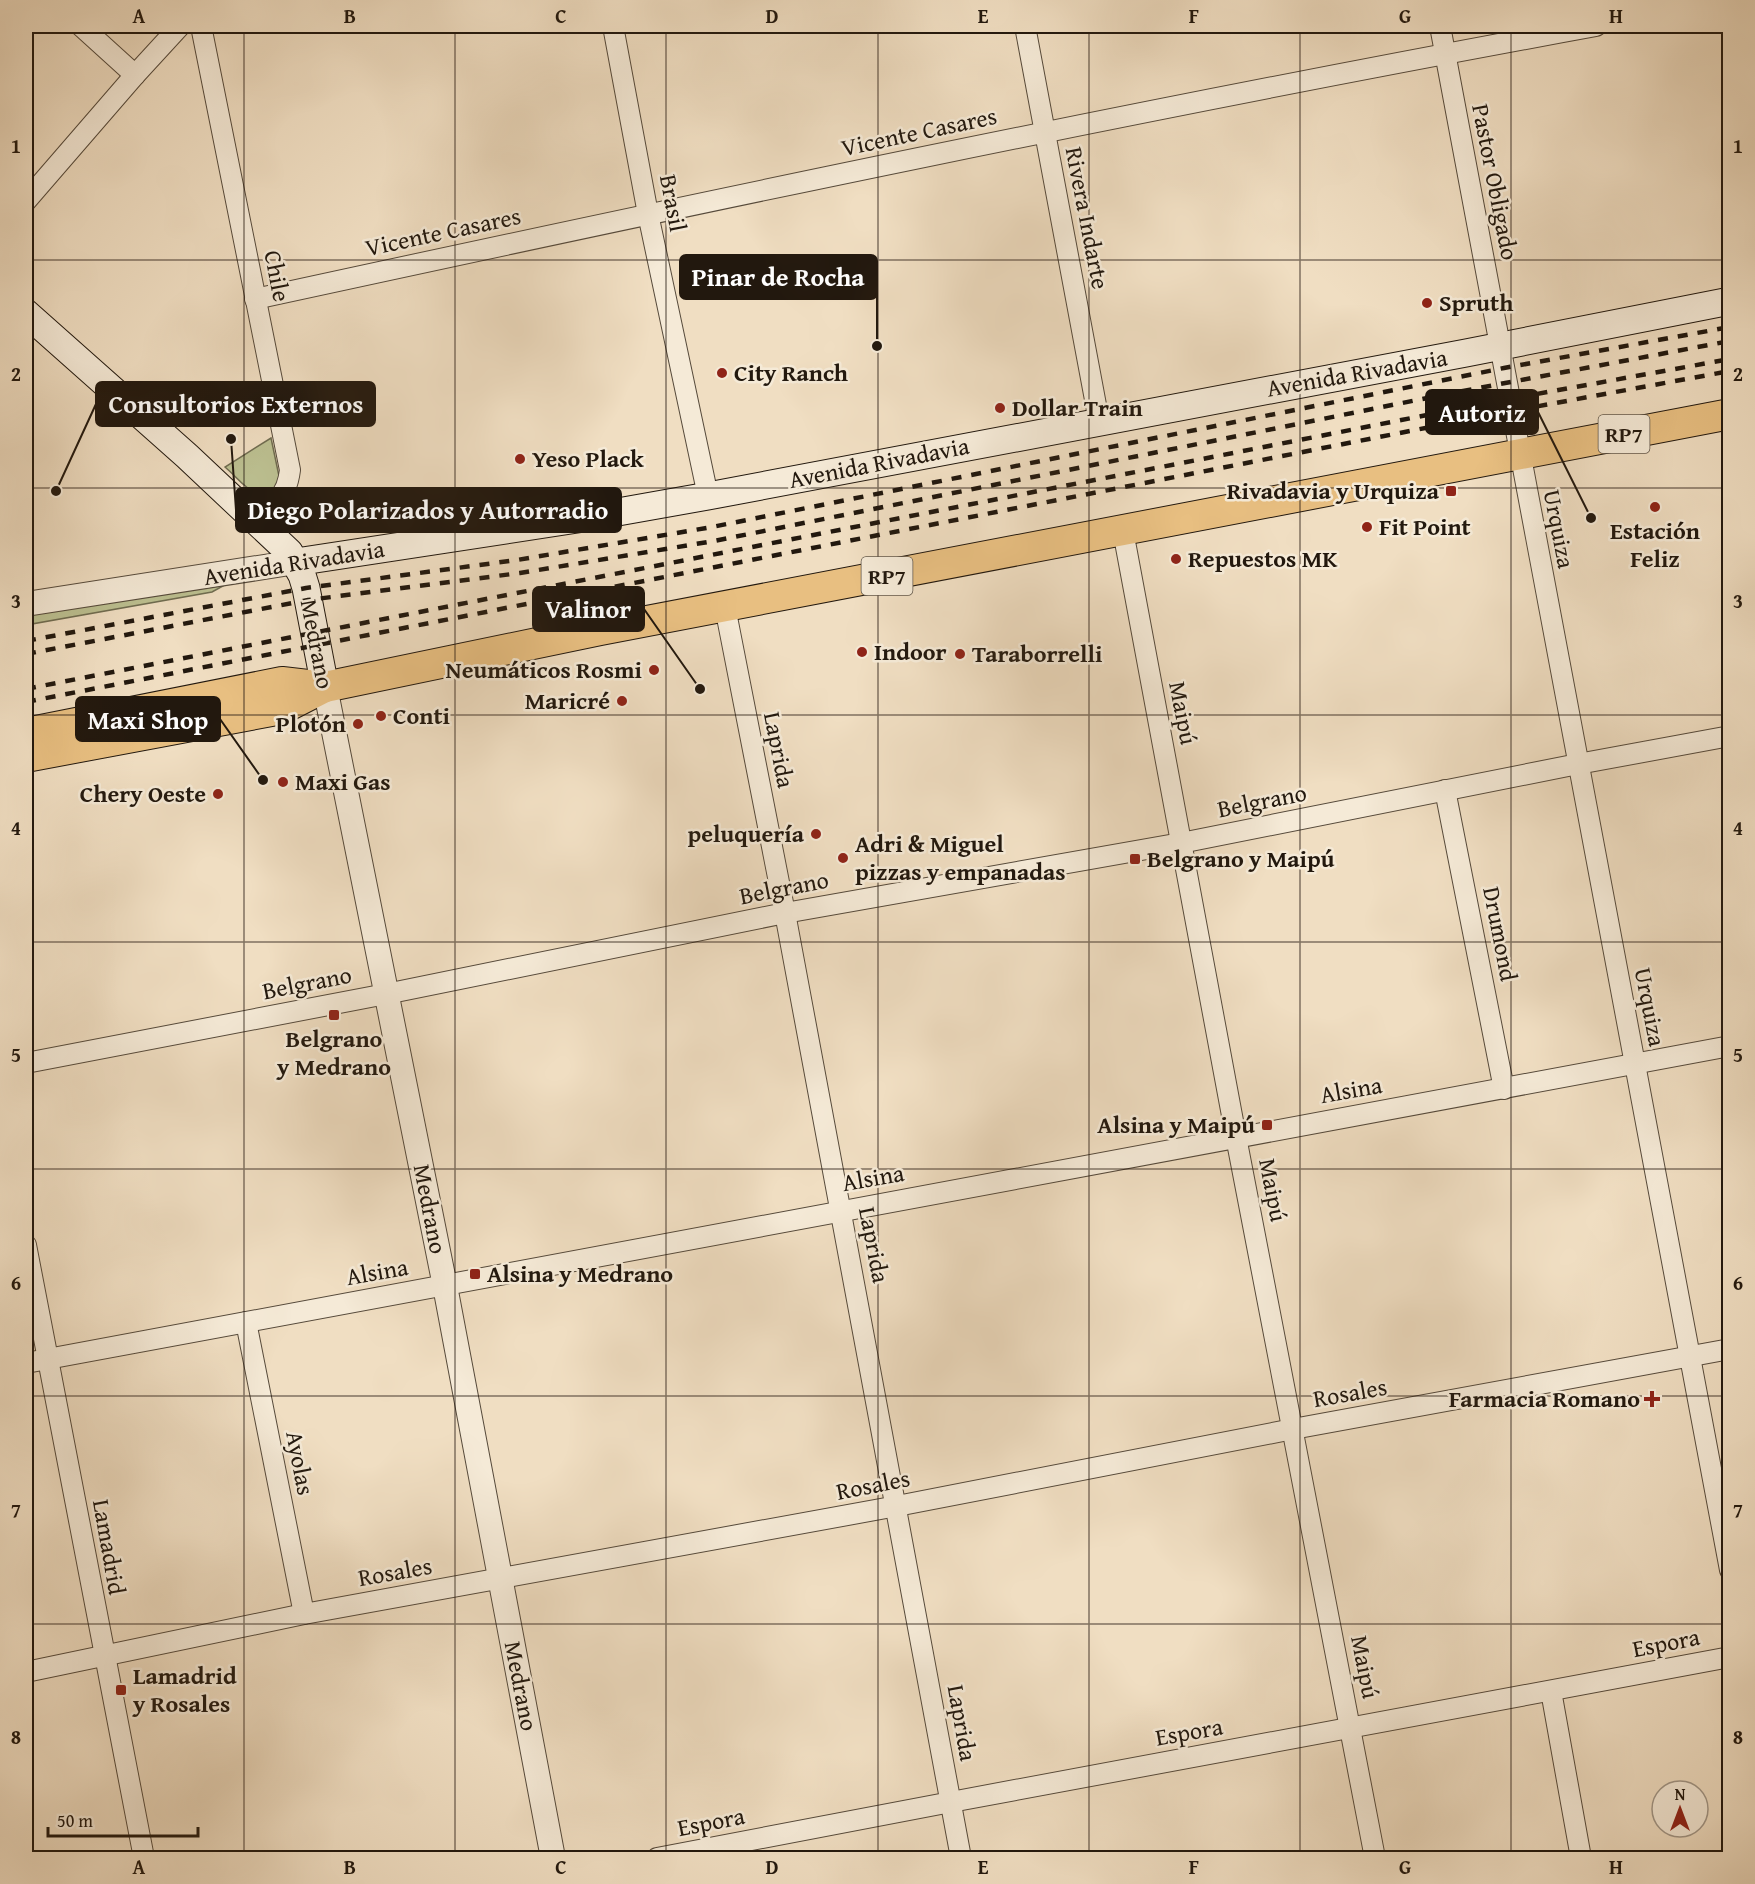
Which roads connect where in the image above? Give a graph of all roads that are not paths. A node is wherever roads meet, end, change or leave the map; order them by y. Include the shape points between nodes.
1 (81, 26) edge
2 (180, 26) edge
3 (201, 26) edge
4 (613, 26) edge
5 (1025, 26) edge
6 (1440, 26) edge
7 (1596, 26) edge
8 (1445, 53) junction
9 (135, 75) junction
10 (1045, 133) junction
11 (26, 201) edge
12 (648, 214) junction
13 (255, 299) junction
14 (1730, 300) edge
15 (26, 313) edge
16 (1500, 346) junction
17 (1730, 414) edge
18 (1099, 421) junction
19 (1519, 454) junction
20 (708, 496) junction
21 (244, 510) junction
22 (1123, 531) junction
23 (296, 562) junction
24 (26, 604) edge
25 (725, 607) junction
26 (325, 687) junction
27 (26, 733) edge
28 (1730, 736) edge
29 (26, 757) edge
30 (1578, 764) junction
31 (1445, 790) junction
32 (1181, 843) junction
33 (785, 913) junction
34 (386, 994) junction
35 (1730, 1046) edge
36 (26, 1063) edge
37 (1635, 1064) junction
38 (1504, 1089) junction
39 (1236, 1137) junction
40 (841, 1210) junction
41 (26, 1245) edge
42 (445, 1286) junction
43 (246, 1322) junction
44 (1730, 1349) edge
45 (1690, 1357) junction
46 (48, 1358) junction
47 (26, 1363) edge
48 (1293, 1429) junction
49 (897, 1506) junction
50 (1730, 1570) edge
51 (500, 1579) junction
52 (304, 1614) junction
53 (104, 1657) junction
54 (1730, 1657) edge
55 (26, 1672) edge
56 (1551, 1691) junction
57 (1351, 1728) junction
58 (951, 1802) junction
59 (144, 1858) edge
60 (553, 1858) edge
61 (657, 1858) edge
62 (961, 1858) edge
63 (1375, 1858) edge
64 (1581, 1858) edge

1 - 9 street
2 - 9 street
3 - 13 street, Chile
4 - 12 street, Brasil
5 - 10 street, Rivera Indarte
6 - 8 street, Pastor Obligado
7 - 8 street, Vicente Casares
8 - 10 street, Vicente Casares
8 - 16 street, Pastor Obligado
9 - 11 street
10 - 12 street, Vicente Casares
10 - 18 street, Rivera Indarte
12 - 13 street, Vicente Casares
12 - 20 street, Brasil
13 - 21 street, Chile via 290,470 282,496
14 - 16 main road, Avenida Rivadavia
15 - 21 main road
16 - 18 main road, Avenida Rivadavia
16 - 19 street, Pastor Obligado
17 - 19 main road, RP7
18 - 20 main road, Avenida Rivadavia
19 - 22 main road, RP7
19 - 30 street, Urquiza
20 - 23 main road, Avenida Rivadavia
21 - 23 main road
22 - 25 main road, RP7
22 - 32 street, Maipú
23 - 24 street, Avenida Rivadavia
23 - 26 main road, Medrano via 306,588
25 - 26 main road, RP7
25 - 33 street, Laprida
26 - 27 main road, RP7 via 282,682
26 - 29 main road, RP7 via 282,709
26 - 34 street, Medrano
28 - 30 street, Belgrano
30 - 31 street, Belgrano
30 - 37 street, Urquiza
31 - 32 street, Belgrano
31 - 38 street, Drumond
32 - 33 street, Belgrano
32 - 39 street, Maipú
33 - 34 street, Belgrano
33 - 40 street, Laprida
34 - 36 street, Belgrano
34 - 42 street, Medrano
35 - 37 street, Alsina
37 - 38 street, Alsina
37 - 45 street, Urquiza
38 - 39 street, Alsina
39 - 40 street, Alsina
39 - 48 street, Maipú
40 - 42 street, Alsina
40 - 49 street, Laprida
41 - 46 street, Lamadrid
42 - 43 street, Alsina
42 - 51 street, Medrano
43 - 46 street, Alsina
43 - 52 street, Ayolas
44 - 45 street, Rosales
45 - 48 street, Rosales
45 - 50 street, Urquiza
46 - 47 street, Alsina
46 - 53 street, Lamadrid
48 - 49 street, Rosales
48 - 57 street, Maipú
49 - 51 street, Rosales
49 - 58 street, Laprida
51 - 52 street, Rosales
51 - 60 street, Medrano
52 - 53 street, Rosales
53 - 55 street, Rosales
53 - 59 street, Lamadrid
54 - 56 street, Espora
56 - 57 street, Espora
56 - 64 street
57 - 58 street, Espora
57 - 63 street, Maipú
58 - 61 street, Espora
58 - 62 street, Laprida

